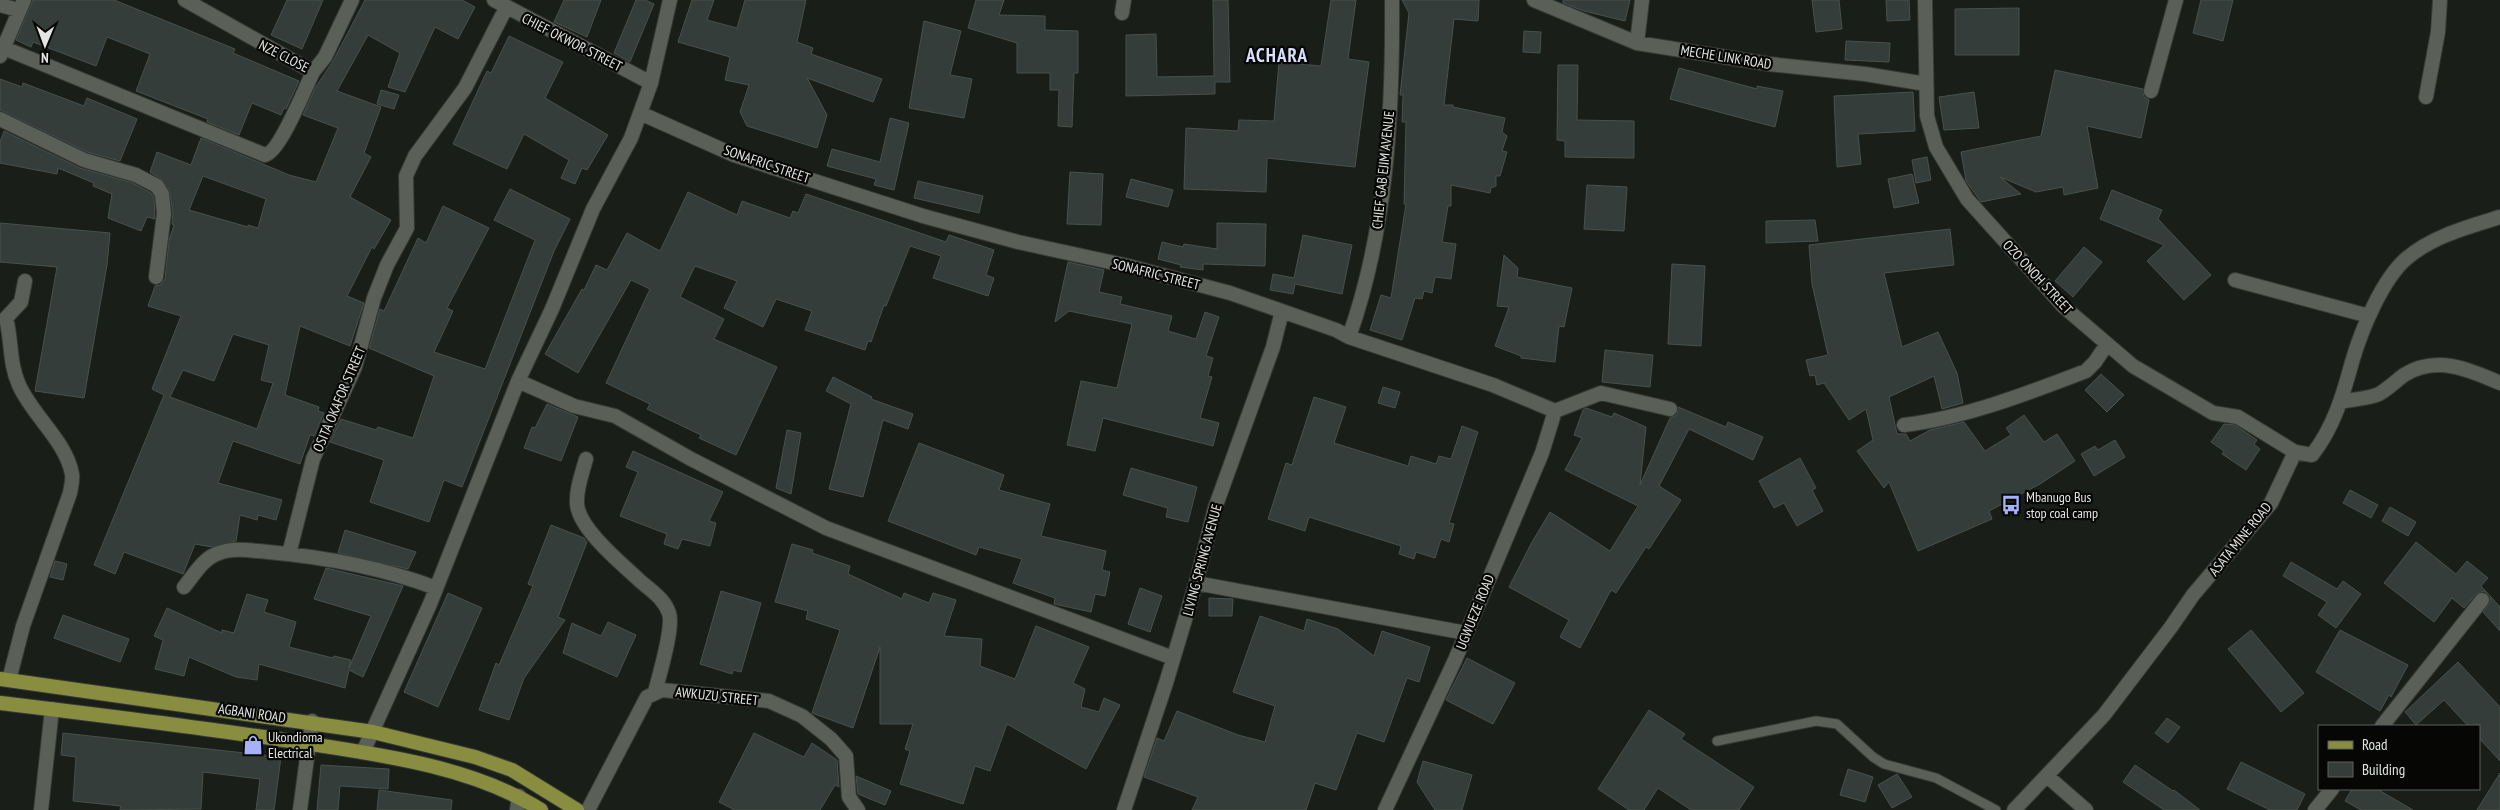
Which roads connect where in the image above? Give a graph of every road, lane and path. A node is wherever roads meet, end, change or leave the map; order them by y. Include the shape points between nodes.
1 (187, 0) edge
2 (352, 0) edge
3 (494, 0) edge
4 (670, 0) edge
5 (1392, 0) edge
6 (1534, 0) edge
7 (1642, 0) edge
8 (1925, 0) edge
9 (2176, 0) edge
10 (2440, 0) edge
11 (0, 5) edge
12 (21, 5) edge
13 (506, 8) junction
14 (1637, 43) junction
15 (2, 52) edge
16 (312, 72) junction
17 (651, 83) junction
18 (1926, 84) junction
19 (2151, 91) dead end
20 (2426, 97) dead end
21 (640, 113) junction
22 (0, 119) edge
23 (2500, 217) edge
24 (156, 276) dead end
25 (2235, 280) dead end
26 (25, 281) dead end
27 (1282, 311) junction
28 (3, 313) edge
29 (2369, 316) junction
30 (1349, 337) junction
31 (2107, 344) junction
32 (518, 381) junction
33 (2500, 383) edge
34 (2341, 402) junction
35 (1670, 409) dead end
36 (1555, 411) junction
37 (1904, 425) dead end
38 (2295, 452) junction
39 (586, 459) dead end
40 (289, 554) junction
41 (1196, 583) junction
42 (184, 587) dead end
43 (436, 588) junction
44 (2482, 600) dead end
45 (1466, 633) junction
46 (1173, 658) junction
47 (4, 679) edge
48 (655, 692) junction
49 (0, 703) edge
50 (52, 709) junction
51 (312, 721) junction
52 (2383, 725) edge
53 (373, 732) junction
54 (1717, 741) dead end
55 (309, 744) junction
56 (363, 752) junction
57 (2047, 776) junction
58 (2331, 790) edge
59 (518, 803) edge
60 (41, 810) edge
61 (300, 810) edge
62 (540, 810) edge
63 (578, 810) edge
64 (588, 810) edge
65 (858, 810) edge
66 (1124, 810) edge
67 (1386, 810) edge
68 (1996, 810) edge
69 (2014, 810) edge
70 (2086, 810) edge
71 (2315, 810) edge

1 - 16 street, NZE CLOSE
2 - 16 street, NZE CLOSE via 325,57
3 - 13 street, CHIEF OKWOR STREET
4 - 17 street
5 - 30 street, CHIEF GAB EJIM AVENUE via 1390,106 1376,237
6 - 14 street, MECHE LINK ROAD
7 - 14 street
8 - 18 street, OZO ONOH STREET
9 - 19 street
10 - 20 street via 2438,32
11 - 12 street
12 - 15 street
13 - 17 street, CHIEF OKWOR STREET via 558,32
13 - 40 street, OSITA OKAFOR STREET via 465,88 415,156 406,176 407,228 387,265 374,298 355,367 313,458
14 - 18 street, MECHE LINK ROAD
15 - 16 street via 265,155 272,153 280,139
17 - 21 street
18 - 31 street, OZO ONOH STREET via 1927,116 1936,147 1954,181 2064,307
21 - 27 street, SONAFRIC STREET via 734,155 923,216 1220,290
21 - 32 street via 593,209
22 - 24 street via 77,157 136,175 157,186 162,194 164,214
23 - 29 street via 2442,237 2405,259 2390,278
25 - 29 street
26 - 28 street via 21,302
27 - 30 street, SONAFRIC STREET
27 - 41 street, LIVING SPRING AVENUE via 1273,347 1218,499
28 - 47 street via 10,333 10,357 19,387 61,448 72,474 70,493
29 - 34 street
30 - 36 street, SONAFRIC STREET via 1493,385
31 - 37 street via 2086,371 2011,399
31 - 38 street, OZO ONOH STREET via 2133,366 2205,409 2238,417
32 - 43 street
32 - 46 street via 574,406 614,416 826,528
33 - 34 street via 2473,371 2430,364 2404,375 2378,394
34 - 38 street via 2331,428 2312,455
35 - 36 street via 1601,393
36 - 45 street, UGWUEZE ROAD via 1542,453
38 - 57 street, ASATA MINE ROAD via 2271,502 2193,595 2172,628 2104,715
39 - 48 street via 578,484 577,505 582,522 661,598 670,615
40 - 42 street via 219,552 208,557
40 - 43 street via 387,571
41 - 45 street
41 - 46 street, LIVING SPRING AVENUE
43 - 53 street
44 - 52 street
45 - 67 street, UGWUEZE ROAD
46 - 66 street, LIVING SPRING AVENUE
47 - 51 main road, AGBANI ROAD
48 - 64 street, AWKUZU STREET via 647,697
48 - 65 street, AWKUZU STREET via 662,690 769,701 802,716 846,756 849,797
49 - 50 main road, AGBANI ROAD
50 - 55 main road, AGBANI ROAD
50 - 60 street
51 - 53 main road, AGBANI ROAD
51 - 55 street
53 - 56 street
53 - 63 main road, AGBANI ROAD via 475,757 512,770
54 - 68 lane via 1816,721 1837,724 1884,764 1936,778
55 - 56 main road, AGBANI ROAD
55 - 61 street
56 - 59 main road, AGBANI ROAD via 459,774
57 - 69 street, ASATA MINE ROAD
57 - 70 street
58 - 71 street
59 - 62 main road, AGBANI ROAD

